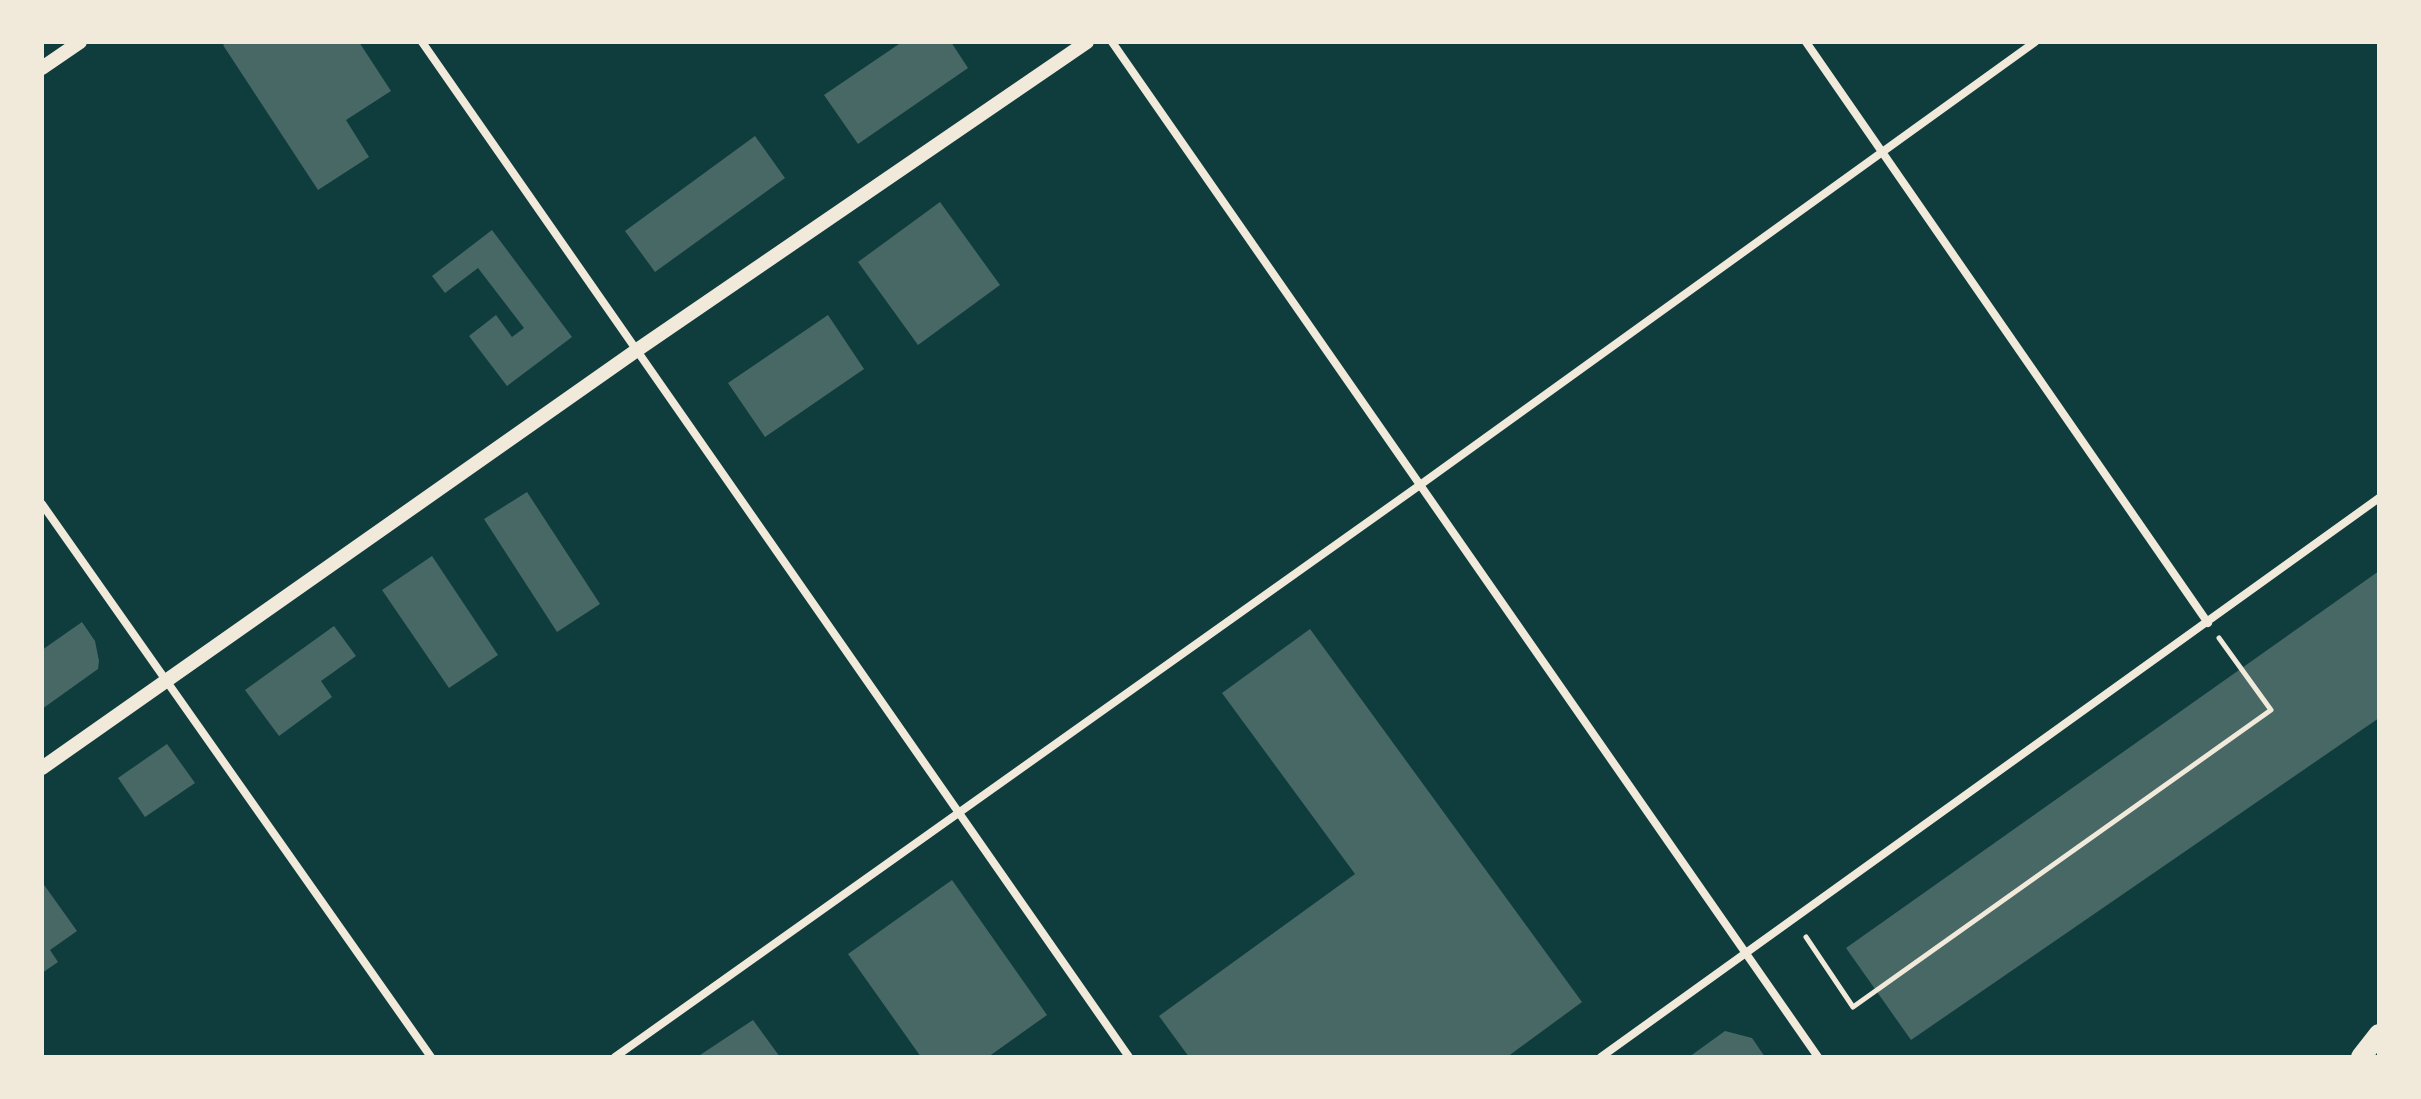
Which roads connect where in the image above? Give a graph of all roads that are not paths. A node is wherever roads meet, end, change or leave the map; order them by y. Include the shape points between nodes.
1 (80, 42) edge
2 (422, 42) edge
3 (1087, 42) edge
4 (1112, 42) edge
5 (1806, 42) edge
6 (2035, 42) edge
7 (42, 68) edge
8 (1881, 151) junction
9 (637, 350) junction
10 (1420, 485) junction
11 (2379, 498) edge
12 (42, 504) edge
13 (2208, 623) junction
14 (166, 681) junction
15 (42, 768) edge
16 (959, 812) junction
17 (1746, 954) junction
18 (2379, 1034) edge
19 (431, 1057) edge
20 (615, 1057) edge
21 (1129, 1057) edge
22 (1601, 1057) edge
23 (1818, 1057) edge
24 (2361, 1057) edge

1 - 7 street
2 - 9 street
3 - 9 street
4 - 10 street
5 - 8 street
6 - 8 street
8 - 10 street
8 - 13 street
9 - 14 street
9 - 16 street
10 - 16 street
10 - 17 street
11 - 13 street
12 - 14 street
13 - 17 street
14 - 15 street
14 - 19 street
16 - 20 street
16 - 21 street
17 - 22 street
17 - 23 street
18 - 24 main road

